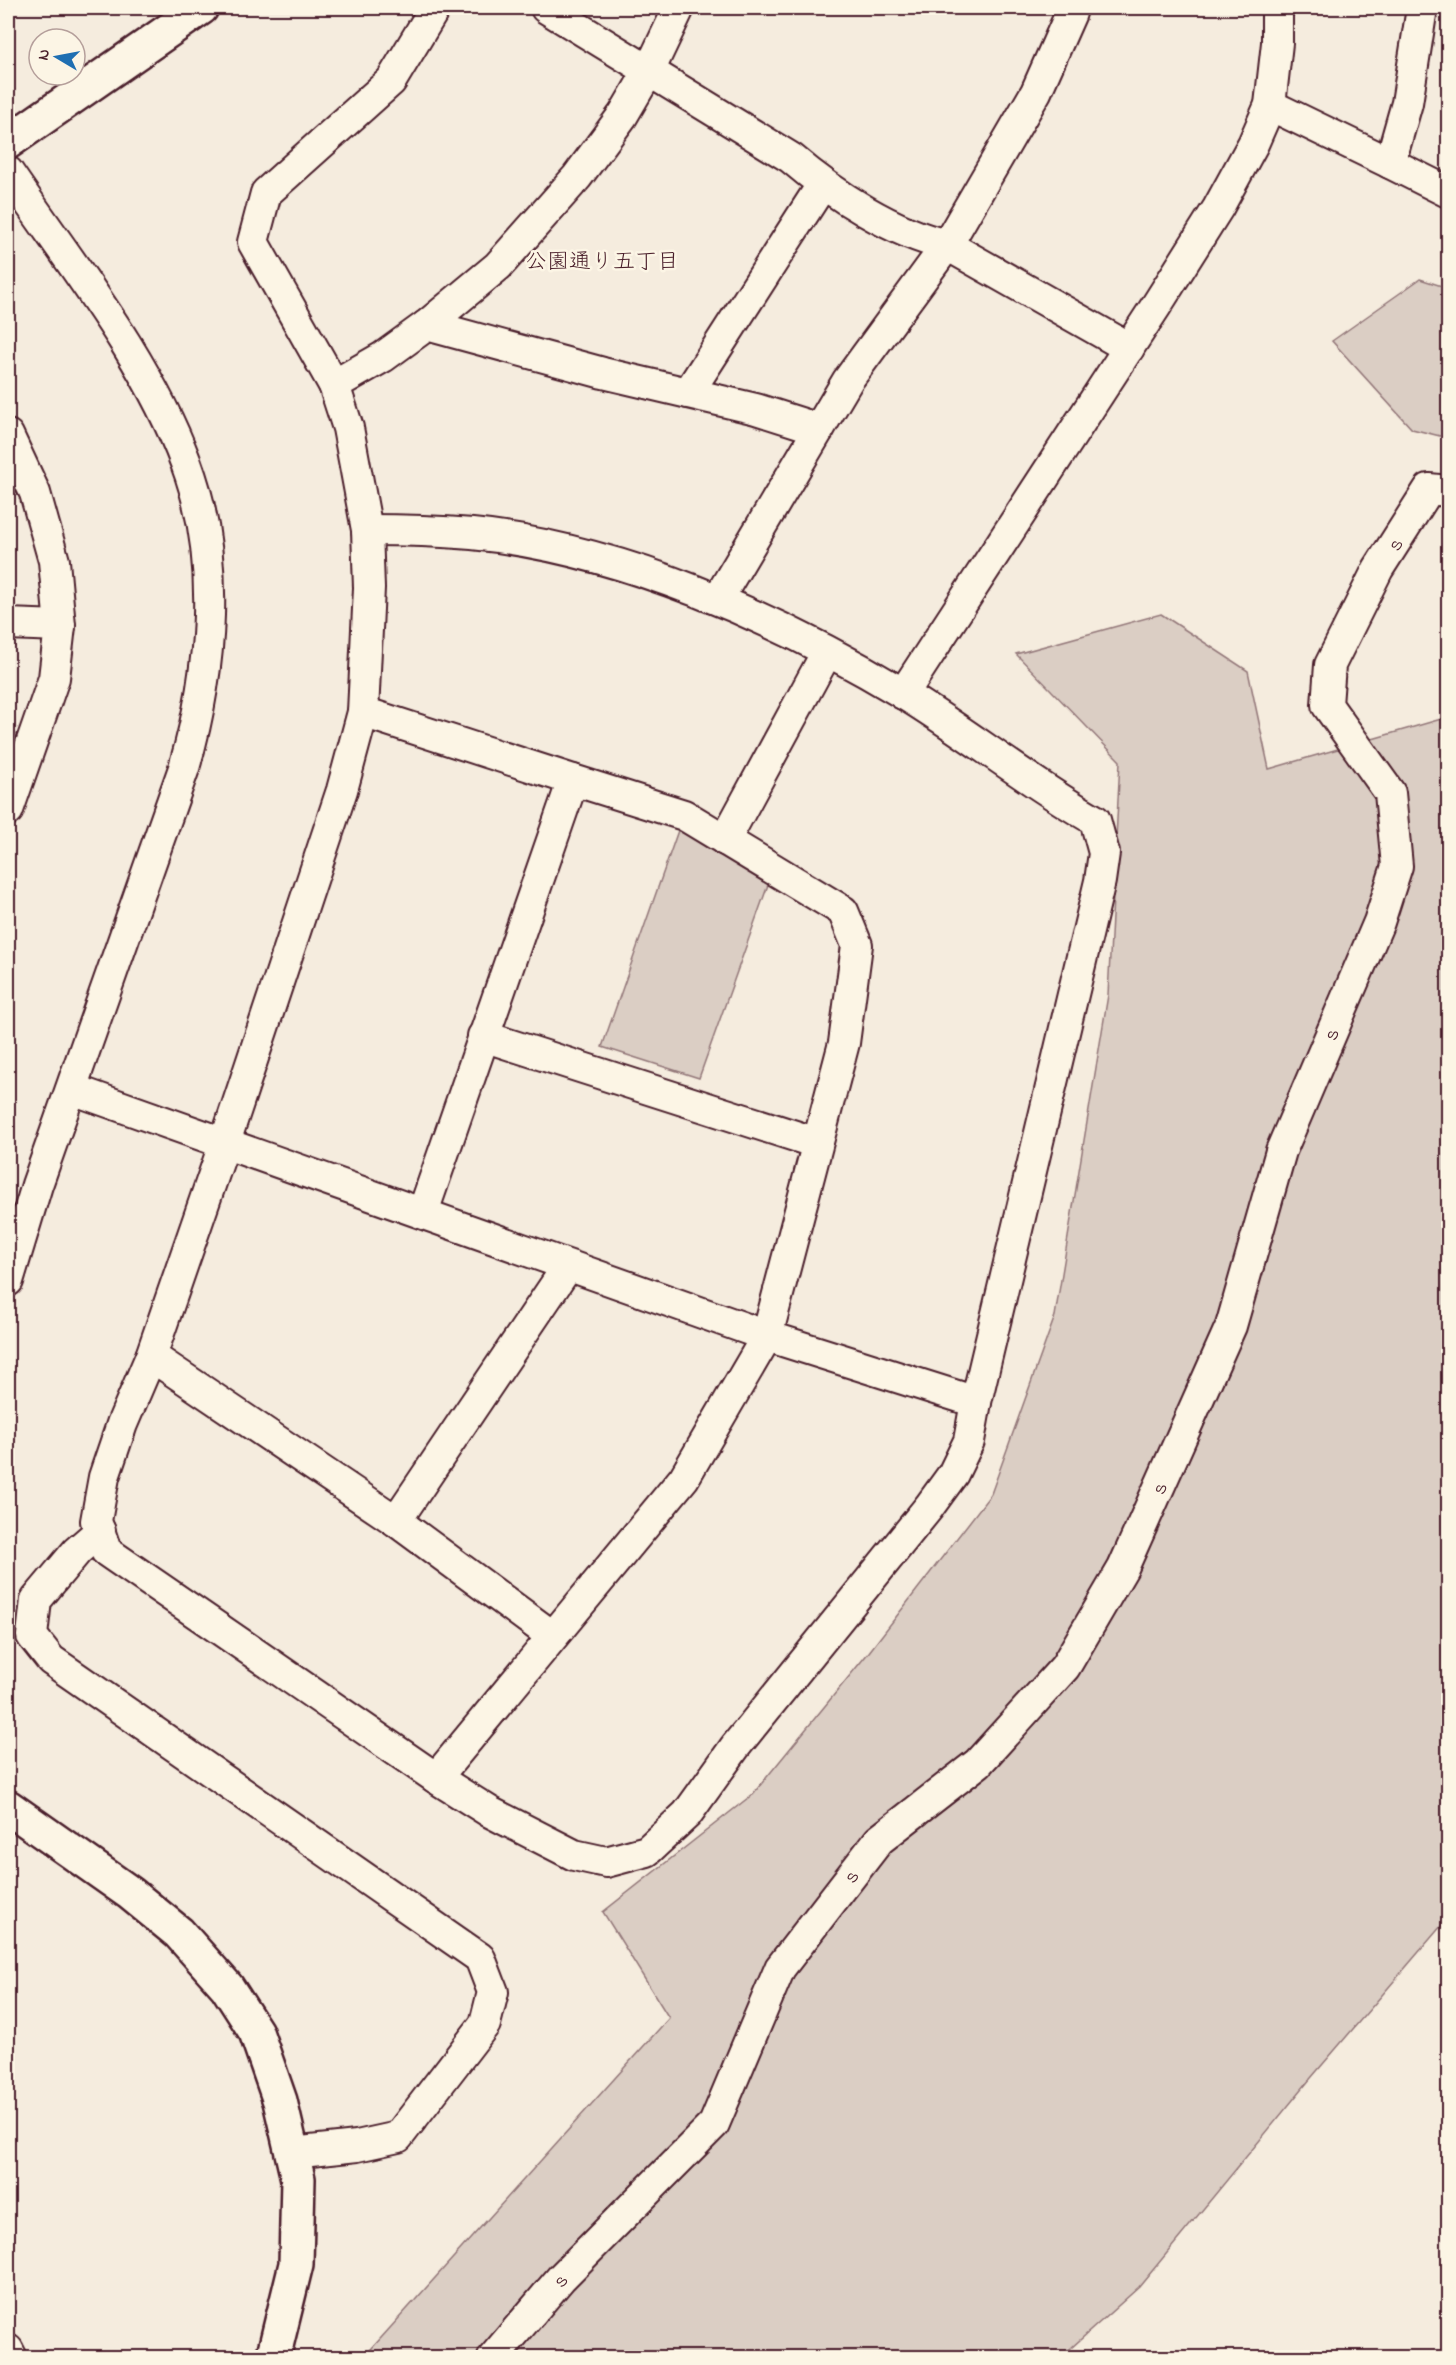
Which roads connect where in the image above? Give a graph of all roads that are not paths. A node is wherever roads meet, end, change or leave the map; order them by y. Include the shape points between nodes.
1 (201, 8) edge
2 (435, 8) edge
3 (546, 8) edge
4 (679, 8) edge
5 (1070, 8) edge
6 (1277, 8) edge
7 (1422, 8) edge
8 (650, 69) junction
9 (1270, 105) junction
10 (8, 142) edge
11 (1390, 163) junction
12 (8, 172) edge
13 (822, 184) junction
14 (1449, 192) edge
15 (947, 245) junction
16 (427, 325) junction
17 (1129, 348) junction
18 (334, 385) junction
19 (688, 393) junction
20 (819, 429) junction
21 (8, 435) edge
22 (1449, 490) edge
23 (367, 530) junction
24 (718, 599) junction
25 (8, 624) edge
26 (60, 626) junction
27 (827, 652) junction
28 (903, 694) junction
29 (363, 712) junction
30 (573, 780) junction
31 (8, 810) edge
32 (725, 840) junction
33 (483, 1036) junction
34 (72, 1089) junction
35 (225, 1142) junction
36 (818, 1143) junction
37 (423, 1212) junction
38 (567, 1266) junction
39 (8, 1281) edge
40 (767, 1336) junction
41 (150, 1356) junction
42 (976, 1402) junction
43 (396, 1521) junction
44 (100, 1531) junction
45 (552, 1636) junction
46 (436, 1778) junction
47 (8, 1806) edge
48 (292, 2152) junction
49 (8, 2350) edge
50 (12, 2358) edge
51 (273, 2358) edge
52 (493, 2358) edge

1 - 10 street
2 - 18 street via 391,81 266,194 253,242
3 - 8 street
4 - 8 street
5 - 15 street via 1036,92
6 - 9 street
7 - 11 street via 1407,103
8 - 13 street via 791,158
8 - 16 street via 623,115 578,177 498,266
9 - 11 street
9 - 17 street via 1218,208
11 - 14 street
12 - 34 street via 131,353 167,418 198,505 208,579 209,622 194,733
13 - 15 street via 920,239
13 - 19 street
15 - 17 street
15 - 20 street via 848,380
16 - 18 street via 383,357
16 - 19 street
17 - 28 street
18 - 23 street via 348,428
19 - 20 street
20 - 24 street
21 - 26 street via 35,493 54,561
22 - 52 street, s via 1429,489 1378,569 1330,665 1328,705 1390,793 1397,866 1379,922 1281,1151 1231,1326 1123,1568 1065,1667 978,1762 879,1840 780,1968 714,2124 561,2277
23 - 24 street via 473,534 551,547 633,569
23 - 29 street via 369,588
24 - 27 street
25 - 26 street
26 - 31 street via 54,678
27 - 28 street
27 - 32 street
28 - 42 street via 1095,820 1104,853 1101,881
29 - 30 street
29 - 35 street via 339,800
30 - 32 street via 684,815
30 - 33 street
32 - 36 street via 843,910 857,945 844,1043
33 - 36 street
33 - 37 street
34 - 35 street
34 - 39 street
35 - 37 street
35 - 41 street
36 - 40 street
37 - 38 street
38 - 40 street
38 - 43 street
40 - 42 street
40 - 45 street via 684,1478
41 - 43 street
41 - 44 street via 104,1477 96,1521
42 - 46 street via 969,1442 930,1507 735,1747 687,1814 647,1851 606,1862 574,1855 490,1812
43 - 45 street
44 - 46 street via 106,1551 133,1571
44 - 48 street via 76,1551 36,1600 32,1636 51,1660 480,1958 493,1992 484,2024 398,2137 357,2146
45 - 46 street
47 - 48 street via 130,1893 179,1934 227,1987 256,2032 280,2100
48 - 51 street via 298,2179 296,2264
49 - 50 street

